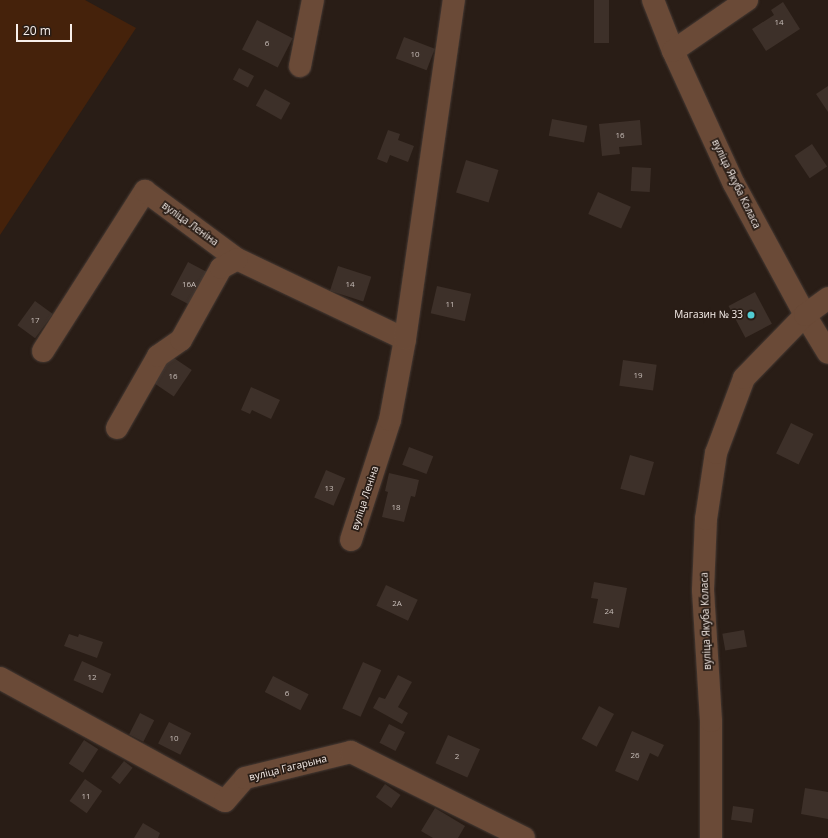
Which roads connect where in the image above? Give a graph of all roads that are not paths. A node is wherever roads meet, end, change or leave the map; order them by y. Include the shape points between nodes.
1 (313, 0) edge
2 (454, 0) edge
3 (652, 0) edge
4 (747, 0) edge
5 (673, 51) junction
6 (300, 66) dead end
7 (237, 259) junction
8 (828, 298) edge
9 (804, 315) junction
10 (405, 339) junction
11 (43, 351) dead end
12 (828, 353) edge
13 (117, 428) dead end
14 (352, 540) dead end
15 (0, 678) edge
16 (524, 838) edge
17 (711, 838) edge

1 - 6 street
2 - 10 street, вуліца Леніна
3 - 5 street, вуліца Якуба Коласа
4 - 5 street
5 - 9 street, вуліца Якуба Коласа via 734,184
7 - 10 street, вуліца Леніна
7 - 11 street, вуліца Леніна via 145,192
7 - 13 street via 220,268 181,340 158,356
8 - 9 street
9 - 12 street, вуліца Якуба Коласа
9 - 17 street, вуліца Якуба Коласа via 744,378 716,453 706,519 703,590 711,721
10 - 14 street, вуліца Леніна via 390,420
15 - 16 street, вуліца Гагарына via 225,801 245,778 352,752

